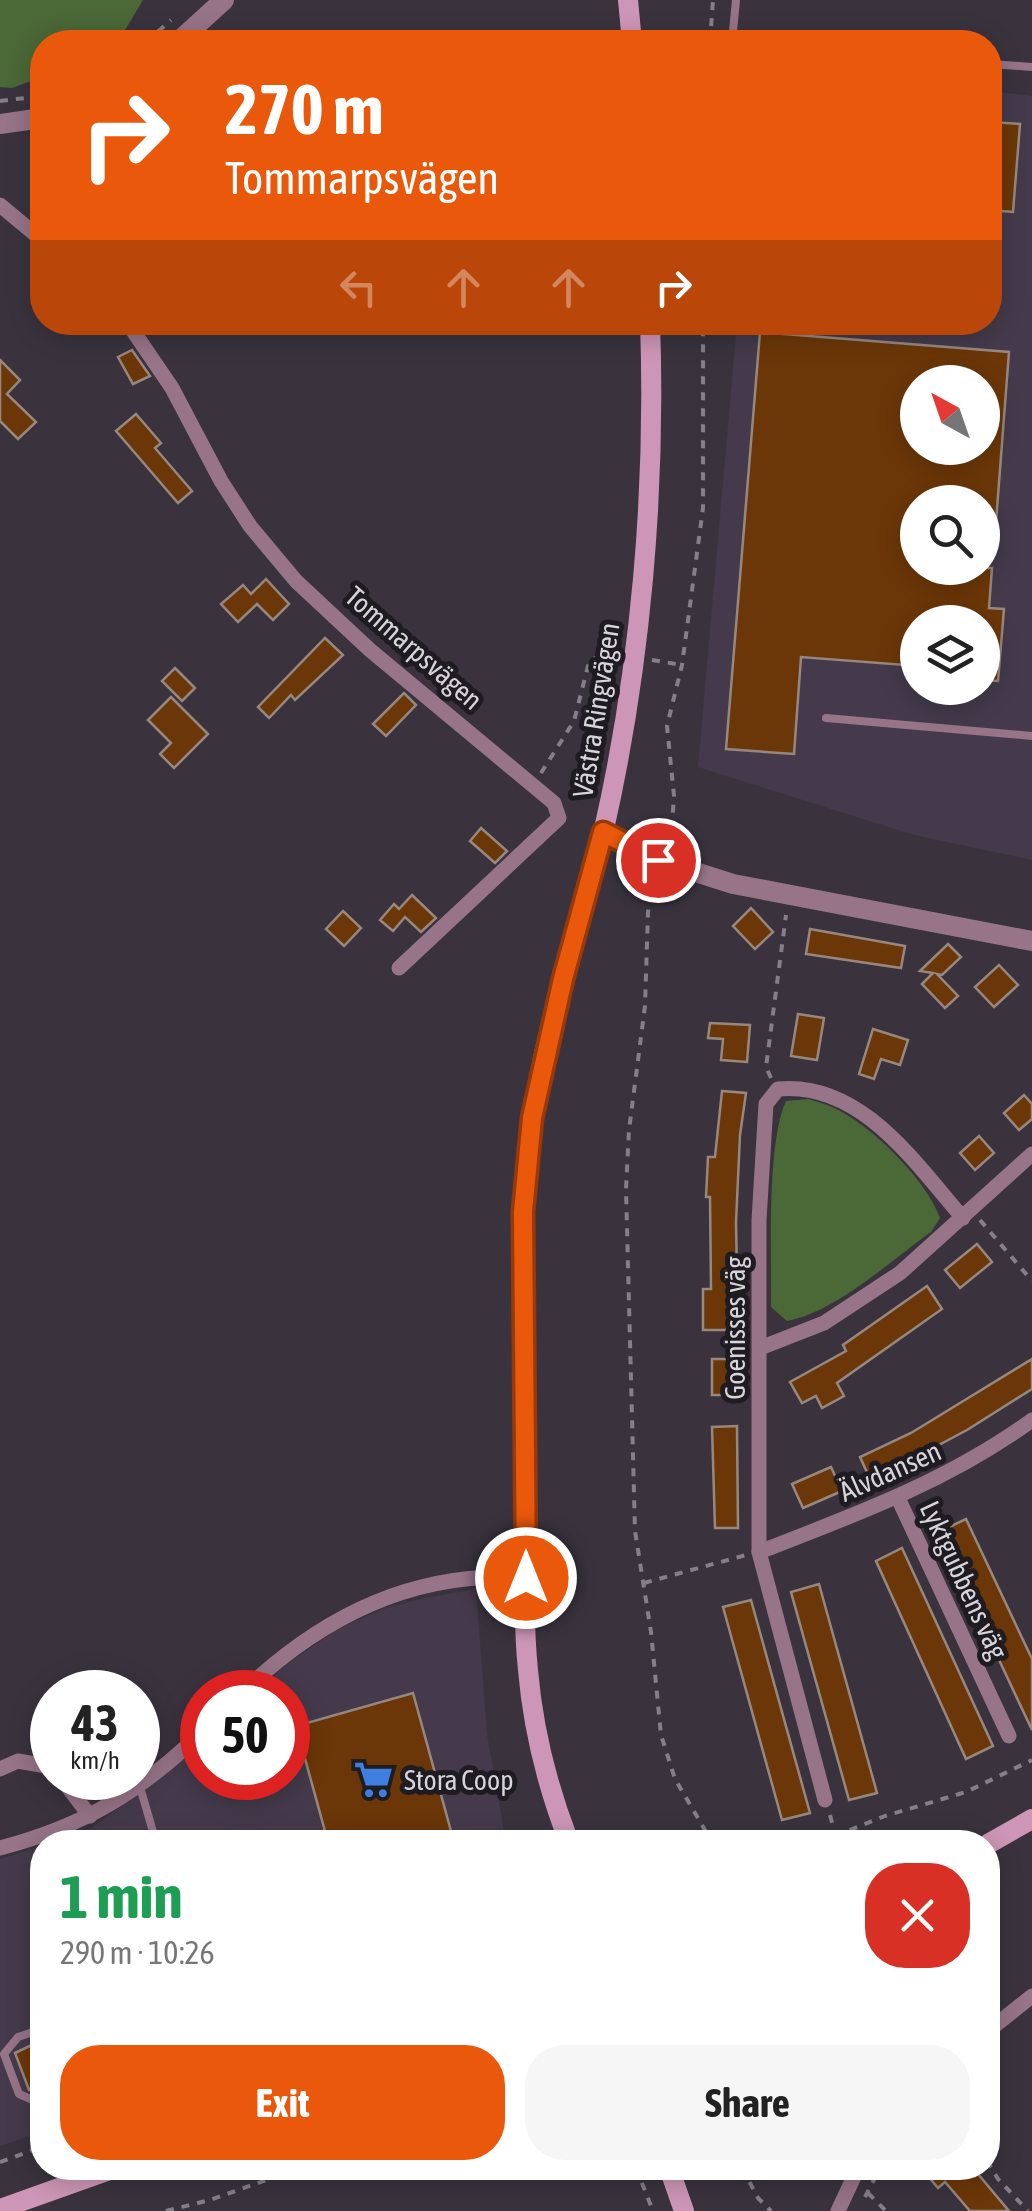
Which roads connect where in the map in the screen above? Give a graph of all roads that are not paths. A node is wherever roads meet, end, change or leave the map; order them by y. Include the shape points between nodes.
1 (224, 0) edge
2 (628, 0) edge
3 (736, 0) edge
4 (191, 30) edge
5 (631, 30) edge
6 (733, 30) edge
7 (1002, 65) edge
8 (1032, 67) edge
9 (30, 120) edge
10 (0, 124) edge
11 (0, 205) edge
12 (30, 230) edge
13 (136, 335) edge
14 (651, 335) edge
15 (826, 718) dead end
16 (1032, 736) edge
17 (603, 832) junction
18 (1032, 941) edge
19 (399, 968) dead end
20 (1032, 1154) edge
21 (968, 1214) junction
22 (760, 1348) junction
23 (1031, 1423) edge
24 (898, 1498) junction
25 (760, 1552) junction
26 (526, 1578) junction
27 (267, 1670) edge
28 (1009, 1736) dead end
29 (180, 1752) edge
30 (30, 1763) edge
31 (0, 1769) edge
32 (160, 1770) edge
33 (78, 1800) edge
34 (119, 1800) edge
35 (144, 1800) edge
36 (825, 1800) dead end
37 (90, 1816) junction
38 (1032, 1820) edge
39 (64, 1830) edge
40 (152, 1830) edge
41 (564, 1830) edge
42 (1000, 1837) edge
43 (30, 1845) edge
44 (0, 1848) edge
45 (1032, 1996) edge
46 (1000, 2021) edge
47 (30, 2033) edge
48 (30, 2099) edge
49 (81, 2180) edge
50 (673, 2180) edge
51 (852, 2180) edge
52 (0, 2209) edge
53 (684, 2211) edge
54 (838, 2211) edge

1 - 4 street
2 - 5 main road
3 - 6 lane
7 - 8 lane
9 - 10 street
11 - 12 street
13 - 19 street, Tommarpsvägen via 220,481 296,581 554,803 560,818
14 - 17 main road, Västra Ringvägen via 643,581
15 - 16 lane
17 - 18 street via 656,868
17 - 26 main road, Västra Ringvägen via 530,1136 523,1212
20 - 21 street
21 - 22 street via 900,1273 824,1323
21 - 22 street, Goenisses väg via 865,1112 828,1094 778,1089 766,1104
22 - 25 street, Goenisses väg
23 - 24 street, Älvdansen
24 - 25 street, Älvdansen
24 - 28 street, Lyktgubbens väg
25 - 36 street, Goenisses väg
26 - 27 street via 466,1579 384,1598 330,1623
26 - 41 main road, Västra Ringvägen via 528,1669
29 - 32 street
30 - 31 street
33 - 37 street
34 - 37 street
35 - 40 lane
37 - 39 street
38 - 42 main road
43 - 44 street
45 - 46 street
47 - 48 lane via 4,2054 19,2094
49 - 52 main road
50 - 53 main road
51 - 54 street

